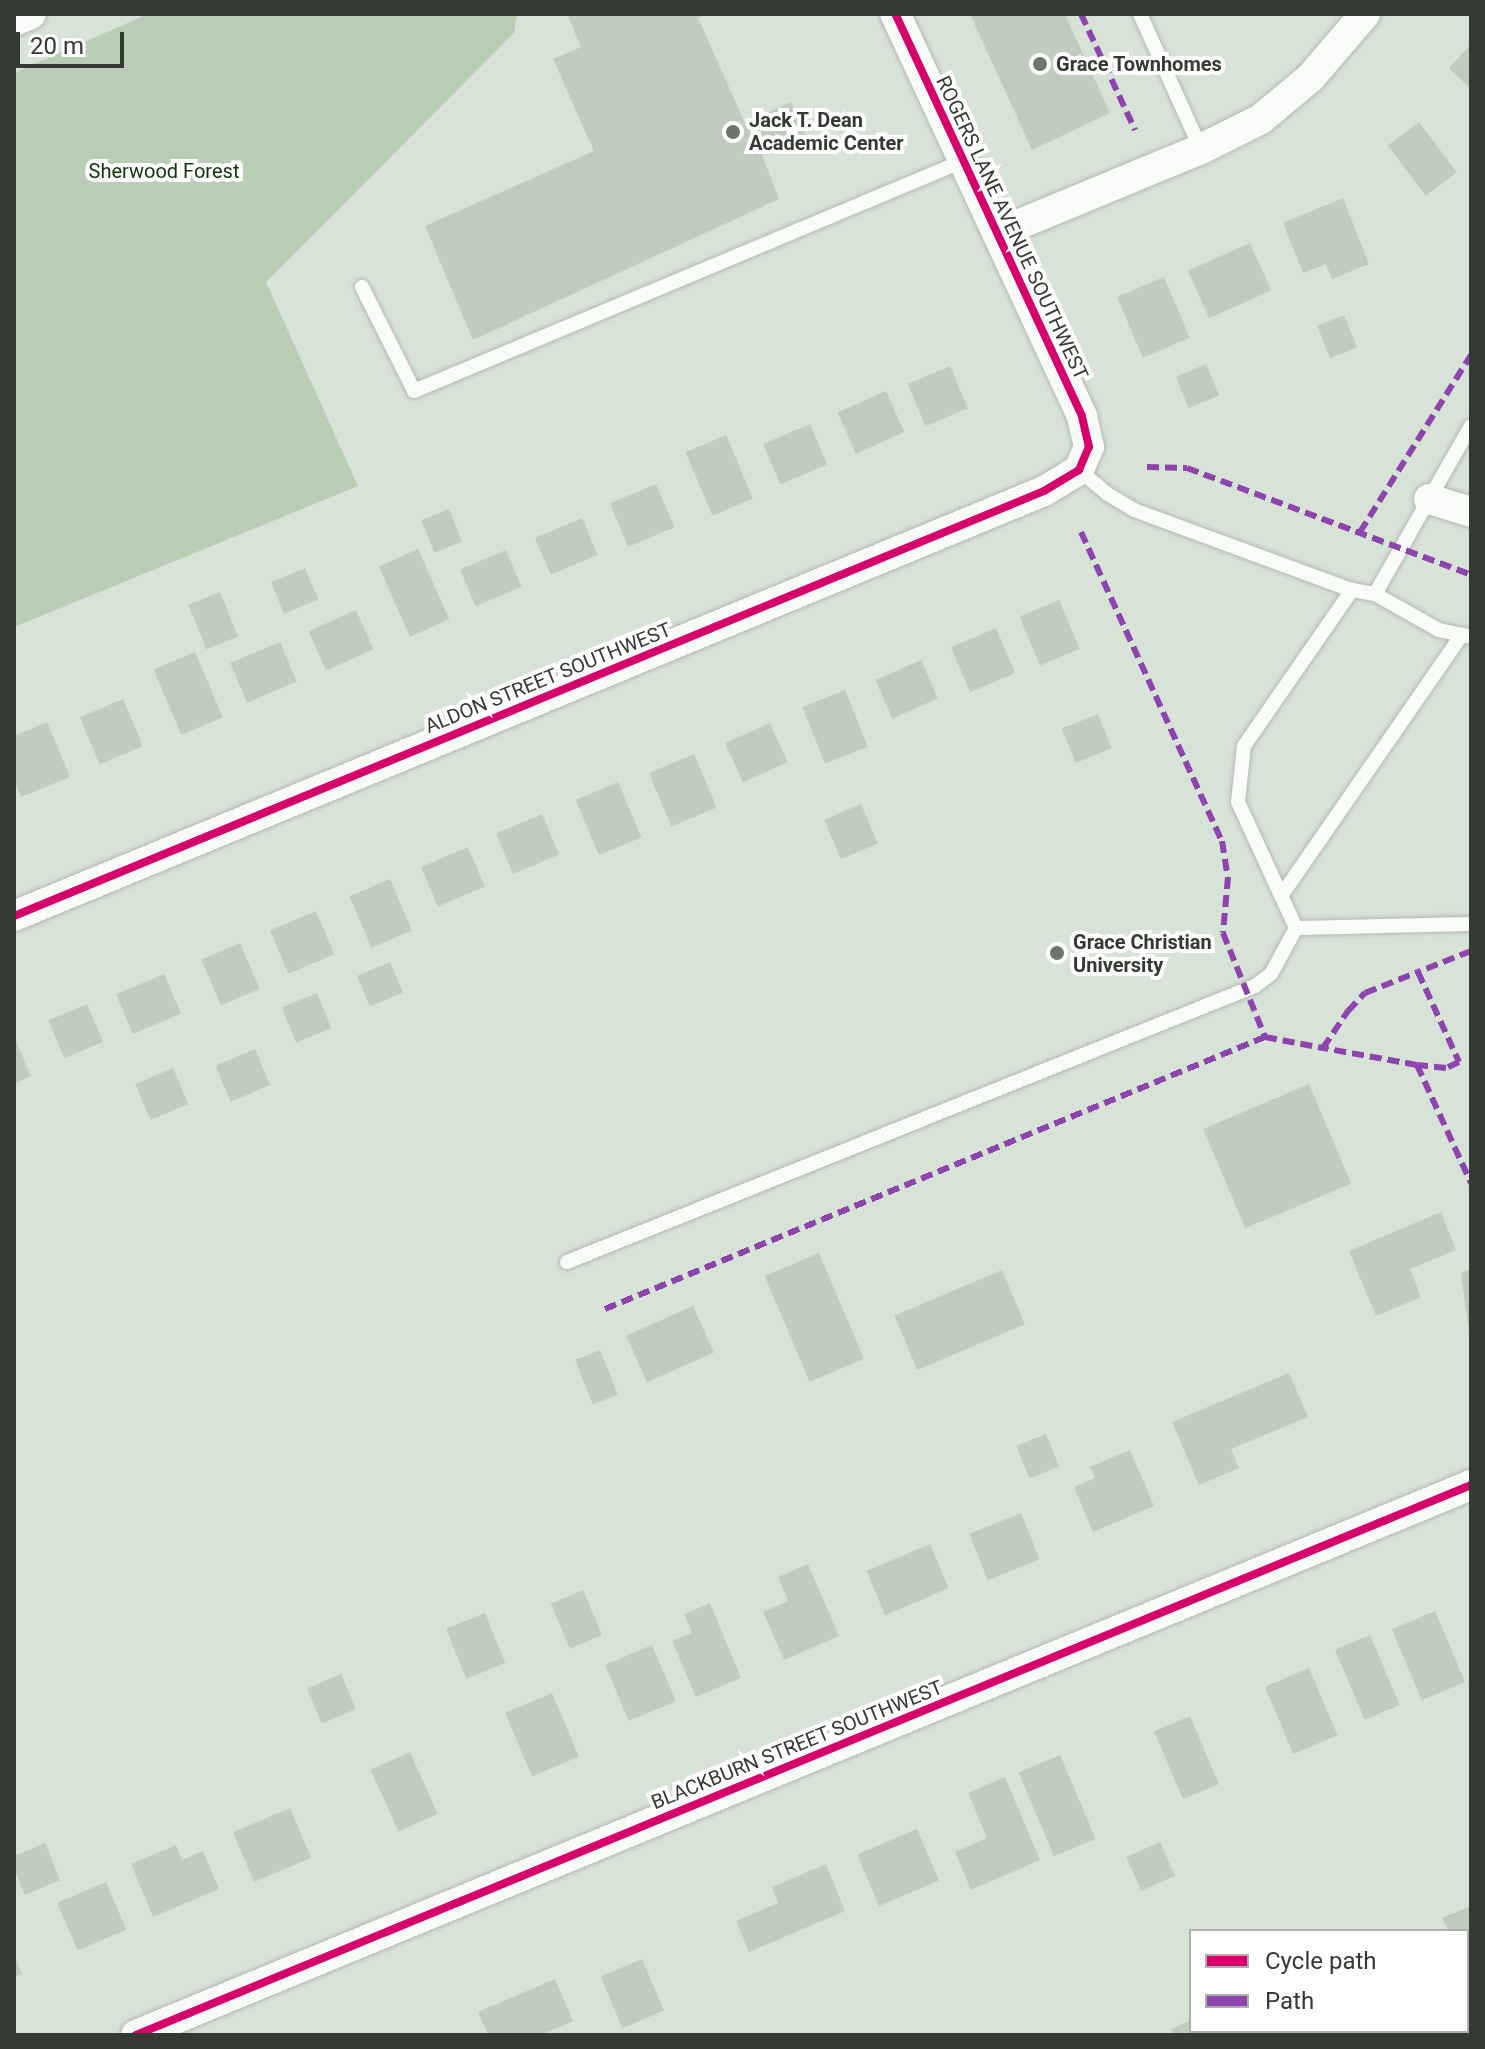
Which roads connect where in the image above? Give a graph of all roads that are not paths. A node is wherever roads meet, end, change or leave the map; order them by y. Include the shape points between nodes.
1 (31, 14) edge
2 (895, 14) edge
3 (1140, 14) edge
4 (1365, 14) edge
5 (14, 21) edge
6 (1201, 149) junction
7 (963, 161) junction
8 (998, 233) junction
9 (362, 287) dead end
10 (1471, 427) edge
11 (1083, 464) junction
12 (1429, 499) junction
13 (1471, 512) edge
14 (1352, 590) junction
15 (1375, 594) junction
16 (1466, 636) edge
17 (1281, 896) junction
18 (14, 916) edge
19 (1471, 924) edge
20 (1296, 928) junction
21 (567, 1262) dead end
22 (1471, 1485) edge
23 (136, 2035) edge

1 - 5 street
2 - 7 street, ROGERS LANE AVENUE SOUTHWEST
3 - 6 lane
4 - 6 street via 1288,99
6 - 8 street
7 - 8 street, ROGERS LANE AVENUE SOUTHWEST
7 - 9 lane via 414,391
8 - 11 street, ROGERS LANE AVENUE SOUTHWEST via 1082,416 1088,436
10 - 12 lane
11 - 14 lane via 1106,493 1134,510
11 - 18 street, ALDON STREET SOUTHWEST via 1044,491
12 - 13 street
12 - 15 lane
14 - 15 lane
14 - 17 lane via 1244,746 1238,802
15 - 16 lane via 1439,630
16 - 17 lane
17 - 20 lane
19 - 20 lane
20 - 21 lane via 1271,974 1255,986
22 - 23 street, BLACKBURN STREET SOUTHWEST

